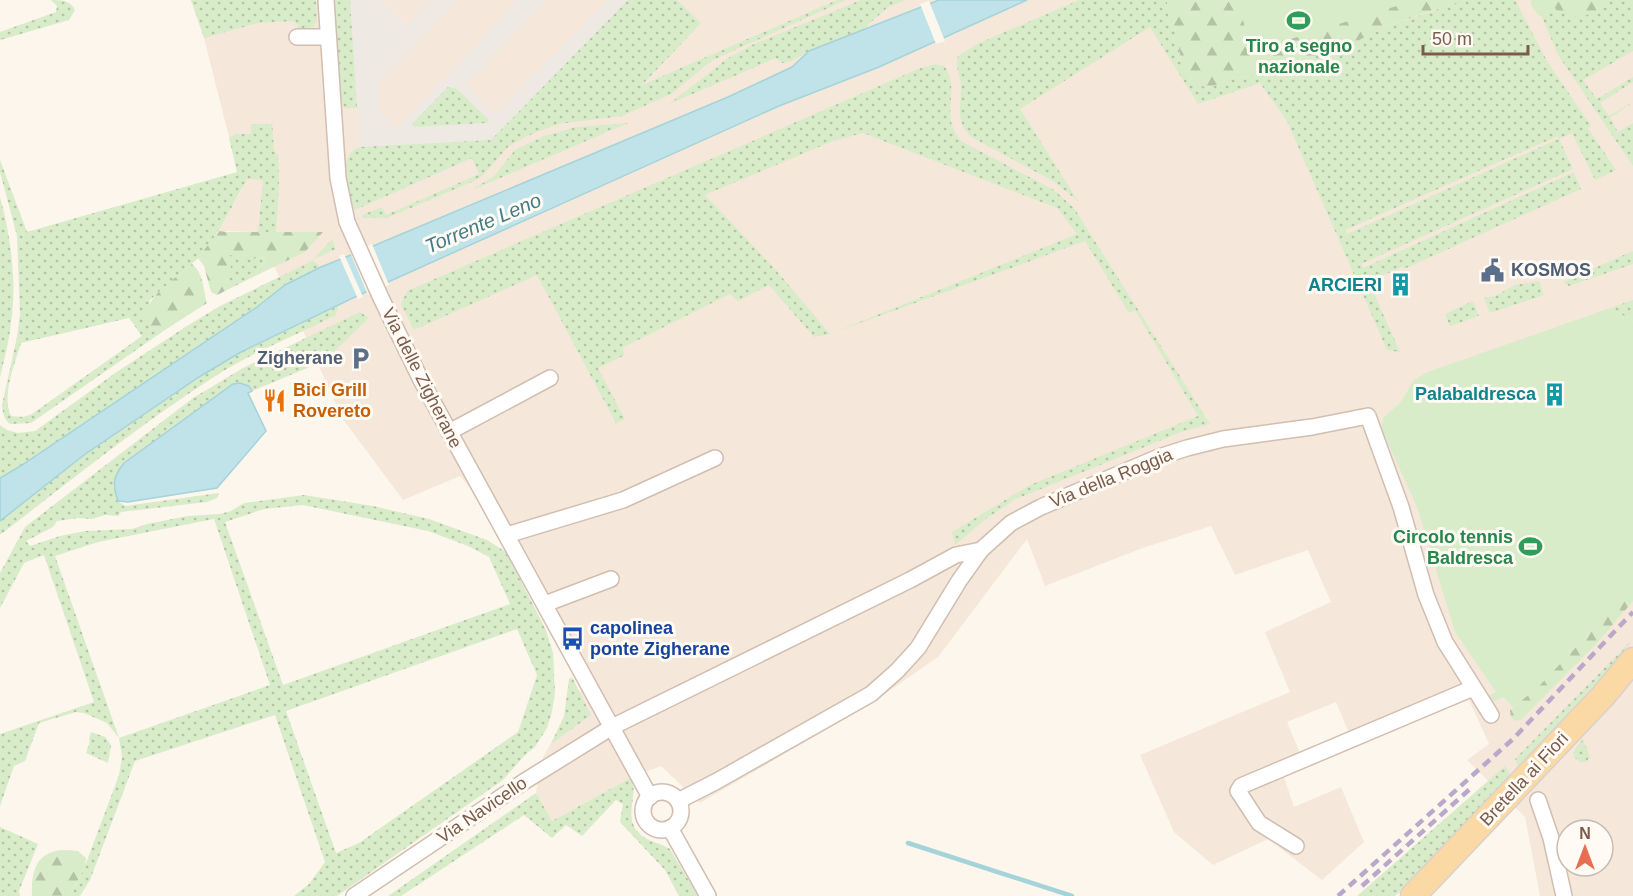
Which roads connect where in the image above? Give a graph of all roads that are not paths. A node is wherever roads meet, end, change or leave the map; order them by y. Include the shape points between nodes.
1 (326, 0) edge
2 (328, 37) junction
3 (301, 40) dead end
4 (550, 378) dead end
5 (449, 432) junction
6 (715, 458) dead end
7 (507, 535) junction
8 (981, 550) junction
9 (611, 579) dead end
10 (545, 604) junction
11 (1633, 660) edge
12 (1473, 688) junction
13 (1491, 715) dead end
14 (612, 727) junction
15 (650, 797) junction
16 (1538, 800) dead end
17 (678, 801) junction
18 (670, 828) junction
19 (1296, 846) dead end
20 (354, 896) edge
21 (708, 896) edge
22 (1413, 896) edge
23 (1564, 896) edge

1 - 2 street, Via delle Zigherane
2 - 3 street
2 - 5 street, Via delle Zigherane via 343,208 381,298
4 - 5 street
5 - 7 street, Via delle Zigherane
6 - 7 street via 623,500
7 - 10 street, Via delle Zigherane
8 - 12 street, Via della Roggia via 1011,523 1041,507 1159,457 1223,439 1368,416 1401,507 1426,595 1445,642
8 - 14 street, Via della Roggia via 956,555
8 - 17 street via 918,648 871,694
9 - 10 street
10 - 14 street, Via delle Zigherane
11 - 22 main road, Bretella ai Fiori
12 - 13 street, Via della Roggia
12 - 19 street via 1240,786 1238,791 1259,823
14 - 15 street, Via delle Zigherane
14 - 20 street, Via Navicello
15 - 17 street via 668,793
15 - 18 street via 644,807 648,823 659,829
16 - 23 street
17 - 18 street via 680,816
18 - 21 street

